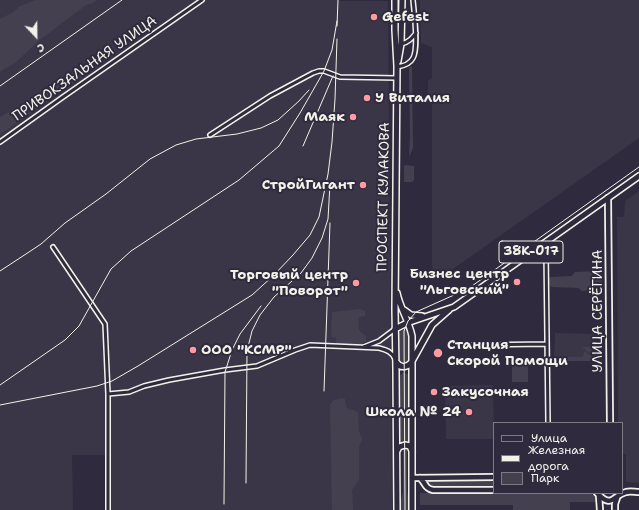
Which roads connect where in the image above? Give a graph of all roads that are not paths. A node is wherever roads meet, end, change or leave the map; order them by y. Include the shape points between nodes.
1 (202, 0) edge
2 (395, 0) edge
3 (402, 0) edge
4 (413, 0) edge
5 (416, 32) junction
6 (395, 44) junction
7 (401, 44) junction
8 (397, 67) junction
9 (397, 78) junction
10 (210, 135) dead end
11 (0, 142) edge
12 (639, 176) edge
13 (608, 198) junction
14 (543, 243) junction
15 (53, 247) dead end
16 (395, 286) junction
17 (401, 306) junction
18 (454, 306) junction
19 (435, 314) junction
20 (408, 322) junction
21 (397, 328) junction
22 (412, 336) junction
23 (547, 344) junction
24 (471, 345) dead end
25 (360, 348) junction
26 (396, 361) junction
27 (412, 361) junction
28 (108, 394) junction
29 (548, 422) edge
30 (610, 422) edge
31 (396, 452) junction
32 (412, 452) junction
33 (493, 477) edge
34 (412, 478) junction
35 (420, 478) junction
36 (623, 489) edge
37 (493, 490) edge
38 (627, 492) junction
39 (639, 492) edge
40 (623, 493) edge
41 (598, 494) edge
42 (618, 495) edge
43 (108, 510) edge
44 (397, 510) edge
45 (412, 510) edge
46 (600, 510) edge
47 (615, 510) edge

1 - 11 street, ПРИВОКЗАЛЬНАЯ УЛИЦА
2 - 6 main road, ПРОСПЕКТ КУЛАКОВА
3 - 7 main road, ПРОСПЕКТ КУЛАКОВА
4 - 5 street
5 - 7 street via 408,41
5 - 8 street via 414,57 405,65
6 - 7 street
6 - 8 main road, ПРОСПЕКТ КУЛАКОВА
7 - 8 main road, ПРОСПЕКТ КУЛАКОВА
8 - 9 main road, ПРОСПЕКТ КУЛАКОВА
9 - 10 street via 340,77 324,71 313,73 270,96
9 - 16 main road, ПРОСПЕКТ КУЛАКОВА
12 - 13 main road, 38К-017
13 - 14 main road, 38К-017
13 - 30 main road, УЛИЦА СЕРЁГИНА
14 - 18 main road, 38К-017
14 - 23 street via 546,251
15 - 28 street via 104,324
16 - 17 main road
16 - 21 main road, ПРОСПЕКТ КУЛАКОВА
17 - 19 main road via 411,315
17 - 20 main road
18 - 19 main road
18 - 27 main road via 432,325
19 - 20 main road
20 - 21 main road
20 - 22 main road
21 - 22 main road via 405,326
21 - 25 street via 379,341
21 - 26 main road, ПРОСПЕКТ КУЛАКОВА
22 - 27 main road
23 - 24 street
23 - 29 street
25 - 26 street via 385,350 393,355
25 - 28 street via 310,345 257,366 169,380 129,392
26 - 27 main road via 404,367
26 - 31 main road
27 - 32 main road
28 - 43 street
31 - 32 main road via 405,445 410,446
31 - 44 main road
32 - 34 main road
33 - 35 main road
34 - 35 main road
34 - 45 main road
35 - 37 main road via 428,489 433,490
36 - 38 main road
38 - 39 main road
38 - 40 main road
41 - 42 main road via 608,501
41 - 46 main road
42 - 47 main road

